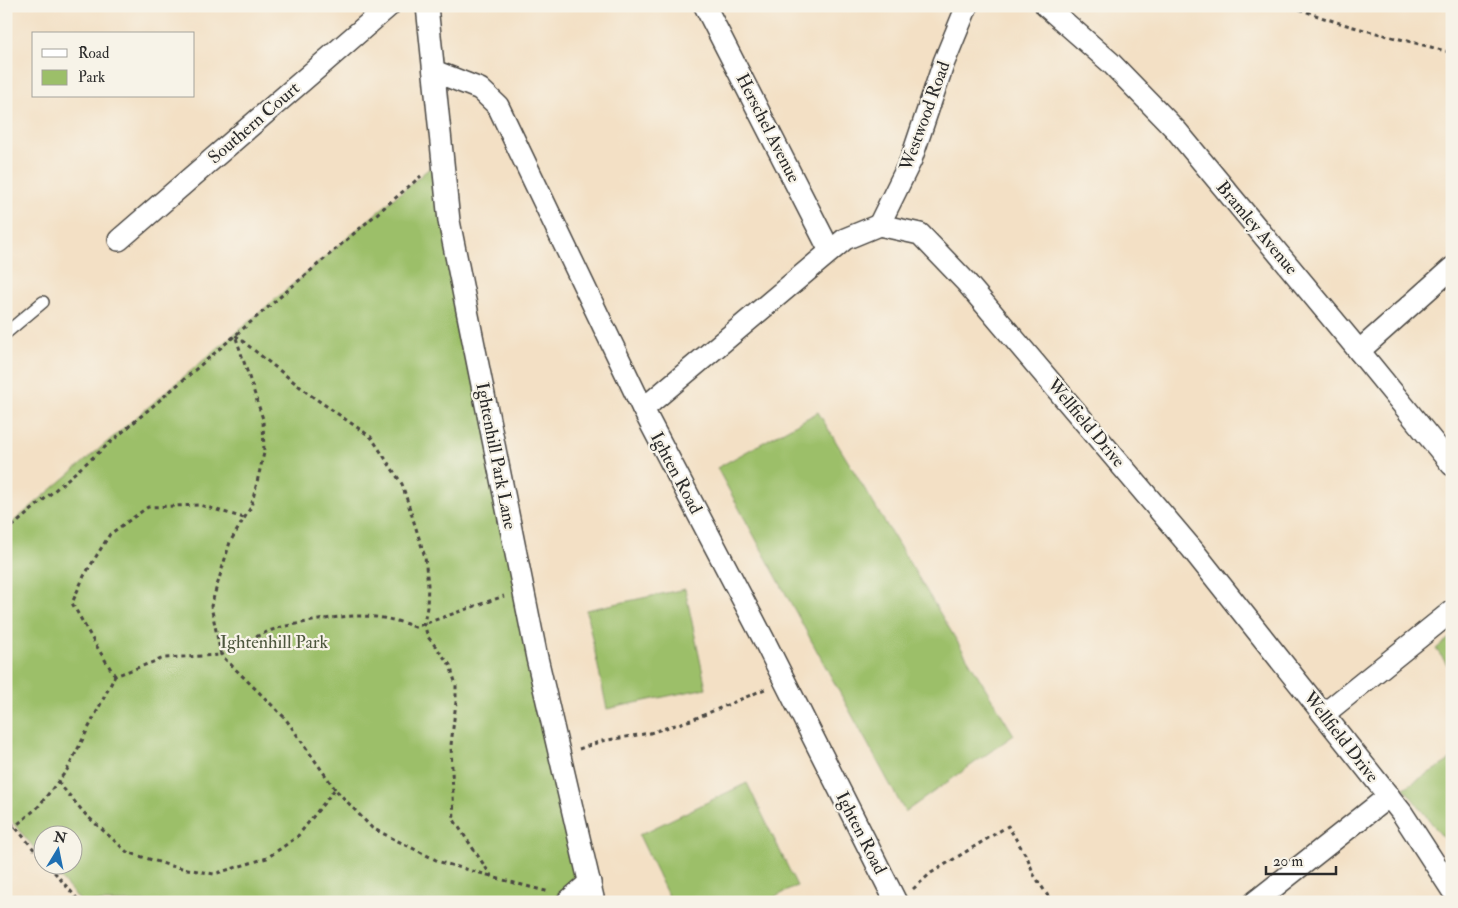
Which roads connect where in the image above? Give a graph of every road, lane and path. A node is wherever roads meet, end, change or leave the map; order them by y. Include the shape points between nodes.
1 (388, 6) edge
2 (428, 6) edge
3 (705, 6) edge
4 (966, 6) edge
5 (1046, 6) edge
6 (1292, 6) edge
7 (1452, 52) edge
8 (434, 71) junction
9 (443, 158) junction
10 (879, 225) junction
11 (119, 240) dead end
12 (830, 251) junction
13 (1452, 268) edge
14 (43, 302) dead end
15 (6, 333) edge
16 (234, 335) junction
17 (1359, 351) junction
18 (643, 409) junction
19 (1452, 465) edge
20 (244, 518) junction
21 (6, 532) edge
22 (523, 590) junction
23 (1452, 611) edge
24 (424, 624) junction
25 (221, 655) junction
26 (115, 676) junction
27 (784, 681) junction
28 (1324, 714) junction
29 (560, 755) junction
30 (58, 782) junction
31 (335, 789) junction
32 (1388, 796) junction
33 (6, 816) edge
34 (15, 827) junction
35 (6, 834) edge
36 (32, 847) edge
37 (57, 876) edge
38 (492, 877) junction
39 (1452, 890) edge
40 (592, 892) edge
41 (903, 896) edge
42 (569, 900) edge
43 (80, 902) edge
44 (1052, 902) edge
45 (1255, 902) edge

1 - 11 street, Southern Court
2 - 8 street, Ightenhill Park Lane
3 - 12 street, Herschel Avenue
4 - 10 street, Westwood Road via 911,160
5 - 17 street, Bramley Avenue via 1111,63 1176,130
6 - 7 path via 1363,31
8 - 9 street, Ightenhill Park Lane
8 - 18 street, Ighten Road via 480,89 498,106
9 - 16 path
9 - 22 street, Ightenhill Park Lane via 449,221
10 - 12 street via 845,239
10 - 28 street, Wellfield Drive via 920,234 966,282 1192,549
12 - 18 street
13 - 17 street
14 - 15 lane
16 - 20 path via 263,420 264,453 251,507
16 - 21 path
16 - 24 path via 309,394 371,437 402,484 425,557 428,585
17 - 19 street, Bramley Avenue
18 - 27 street, Ighten Road
20 - 25 path via 230,542 211,606
20 - 26 path via 200,505 148,507 110,534 84,576 72,603
22 - 24 path
22 - 29 street, Ightenhill Park Lane
23 - 28 street
24 - 25 path via 415,627 396,620 353,615 318,620 272,630
24 - 38 path via 428,637 450,665 456,685 450,745 454,820
25 - 26 path via 164,658
25 - 31 path via 285,718
26 - 30 path
27 - 29 path via 694,720 650,733 602,741
27 - 41 street, Ighten Road
28 - 32 street, Wellfield Drive
29 - 40 street, Ightenhill Park Lane
30 - 31 path via 86,815 127,852 171,866 214,874 267,858 297,837
30 - 34 path via 38,807
31 - 38 path via 372,828 440,862
32 - 39 street, Wellfield Drive
32 - 45 street
33 - 34 path
34 - 35 path
34 - 36 path
37 - 43 path
38 - 42 path
40 - 42 street
41 - 44 path via 932,873 1008,826

